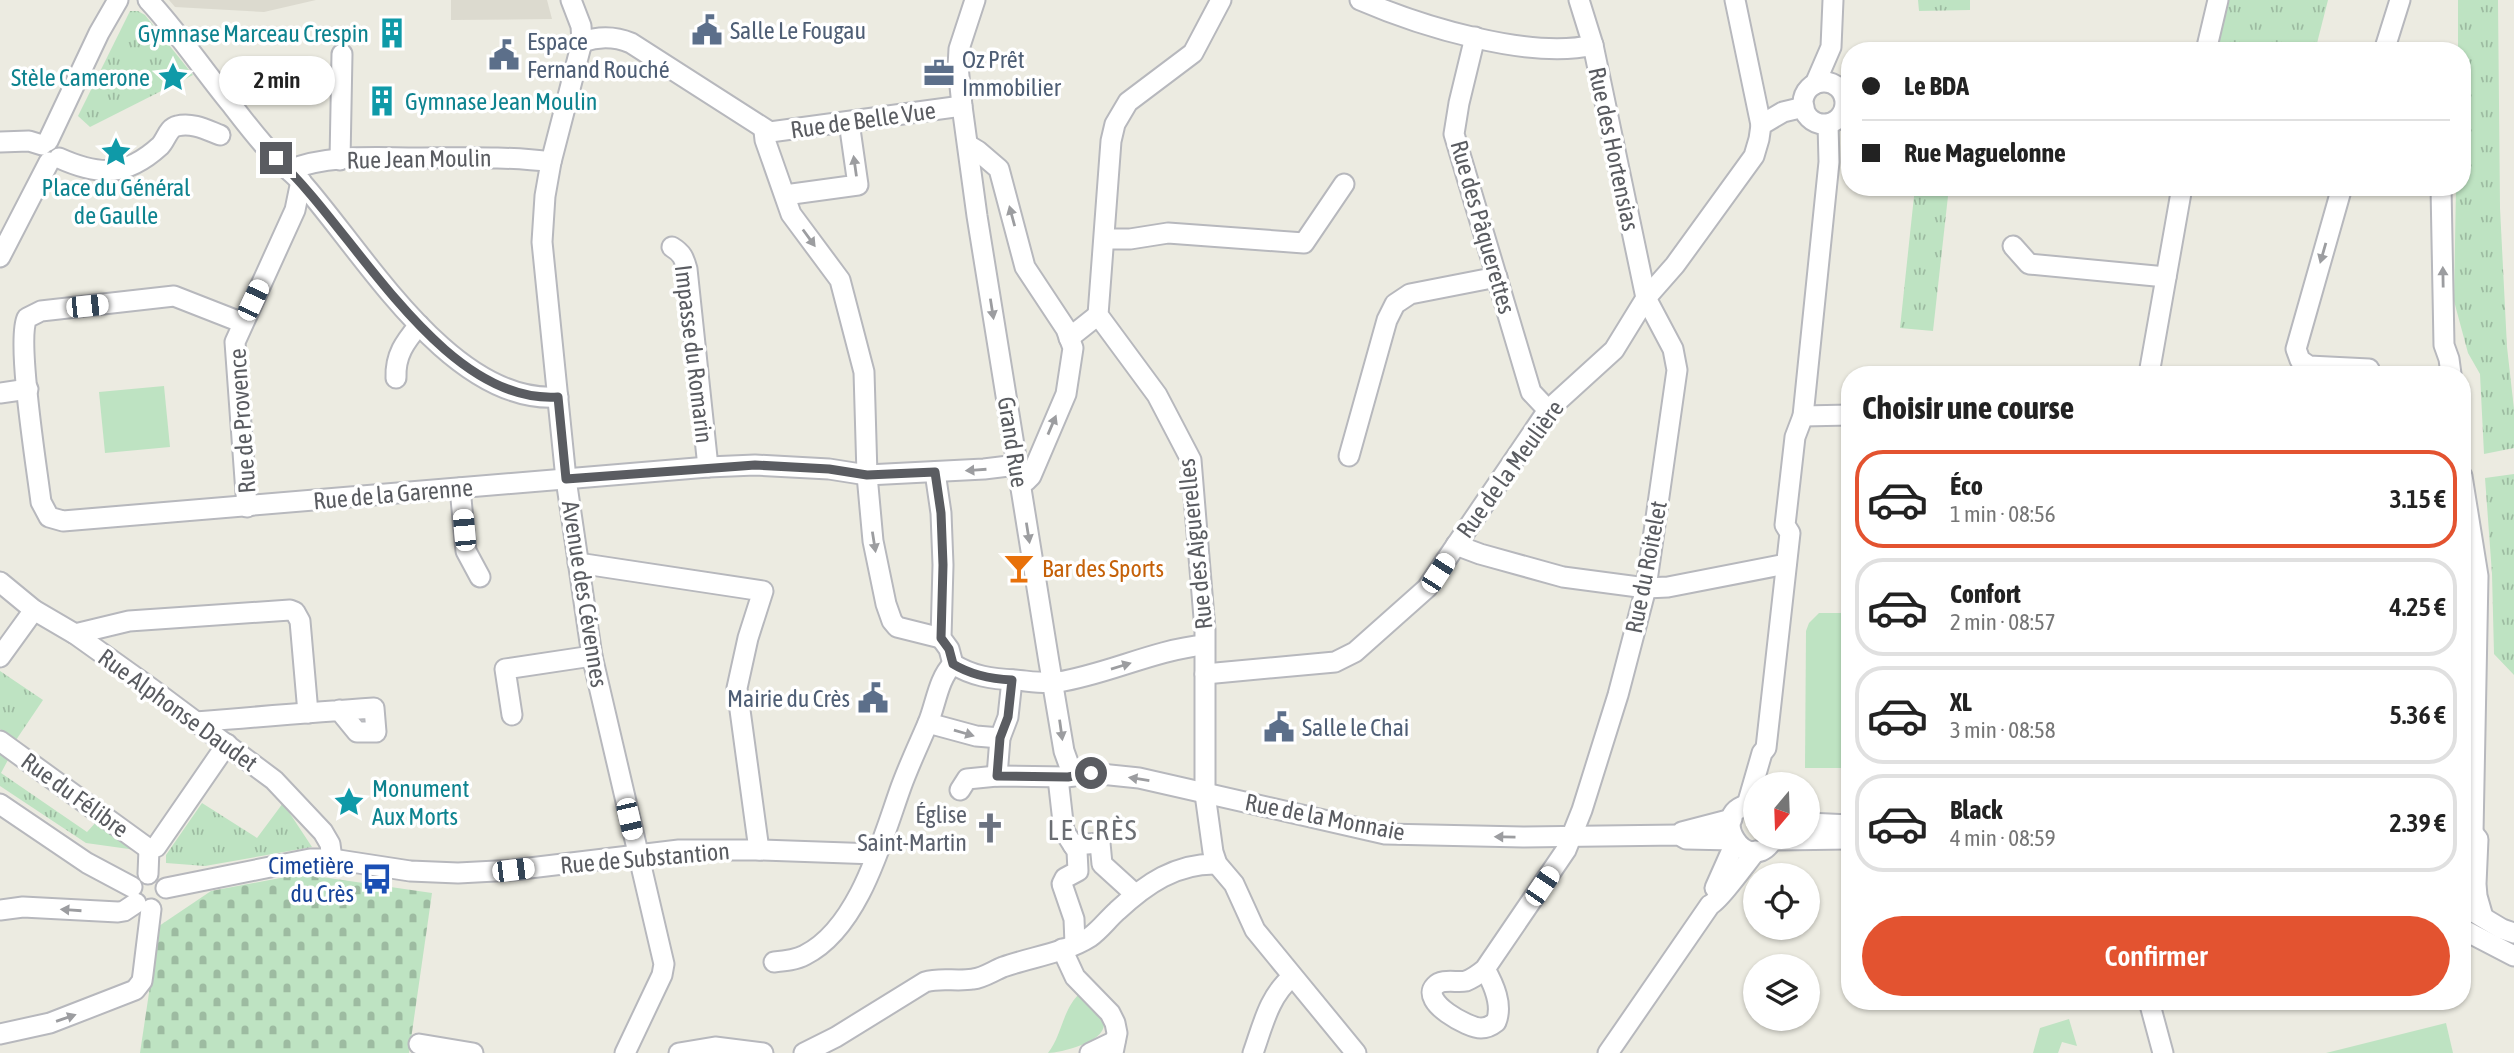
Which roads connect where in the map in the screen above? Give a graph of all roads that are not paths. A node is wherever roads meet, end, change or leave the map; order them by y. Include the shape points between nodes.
1 (148, 0) edge
2 (571, 0) edge
3 (975, 0) edge
4 (1221, 0) edge
5 (1361, 0) edge
6 (1579, 0) edge
7 (1735, 0) edge
8 (1833, 0) edge
9 (1842, 0) edge
10 (2218, 0) edge
11 (2400, 0) edge
12 (115, 6) edge
13 (1475, 37) junction
14 (582, 42) junction
15 (1841, 42) edge
16 (2208, 42) edge
17 (2387, 42) edge
18 (1593, 46) junction
19 (1841, 48) edge
20 (342, 54) dead end
21 (1815, 85) junction
22 (1841, 86) edge
23 (1841, 90) edge
24 (962, 106) junction
25 (1804, 107) junction
26 (1841, 116) edge
27 (849, 122) junction
28 (1828, 124) junction
29 (1760, 125) junction
30 (764, 131) junction
31 (220, 135) dead end
32 (0, 142) edge
33 (968, 145) junction
34 (50, 151) junction
35 (340, 160) junction
36 (551, 162) junction
37 (295, 176) junction
38 (1344, 184) dead end
39 (785, 195) junction
40 (2180, 196) edge
41 (2340, 196) edge
42 (2441, 196) edge
43 (0, 238) edge
44 (1105, 239) junction
45 (672, 247) dead end
46 (2013, 247) dead end
47 (0, 257) edge
48 (1497, 277) junction
49 (2166, 277) junction
50 (1646, 298) junction
51 (1098, 315) junction
52 (243, 323) junction
53 (419, 324) junction
54 (1069, 338) junction
55 (2150, 366) edge
56 (2309, 366) edge
57 (2450, 366) edge
58 (396, 378) dead end
59 (28, 389) junction
60 (0, 393) edge
61 (558, 397) junction
62 (1548, 410) junction
63 (1841, 415) edge
64 (1803, 416) junction
65 (1349, 456) dead end
66 (708, 467) junction
67 (935, 472) junction
68 (1018, 474) junction
69 (867, 475) junction
70 (566, 479) junction
71 (460, 488) junction
72 (247, 507) junction
73 (2471, 536) edge
74 (1456, 545) junction
75 (578, 563) junction
76 (1786, 564) junction
77 (480, 577) dead end
78 (0, 582) edge
79 (1646, 588) junction
80 (34, 610) junction
81 (75, 634) junction
82 (1205, 645) junction
83 (947, 650) junction
84 (592, 656) junction
85 (0, 657) edge
86 (1205, 674) junction
87 (1012, 680) junction
88 (1055, 683) junction
89 (339, 710) dead end
90 (308, 713) junction
91 (512, 715) dead end
92 (196, 722) junction
93 (928, 723) junction
94 (1000, 738) junction
95 (0, 741) edge
96 (227, 744) junction
97 (1766, 748) junction
98 (2471, 752) edge
99 (1758, 772) edge
100 (1769, 772) edge
101 (997, 776) junction
102 (1065, 777) junction
103 (960, 790) dead end
104 (1205, 794) junction
105 (0, 804) edge
106 (1743, 808) edge
107 (1732, 819) junction
108 (1820, 823) edge
109 (1841, 824) edge
110 (1679, 835) junction
111 (1573, 836) junction
112 (1820, 839) edge
113 (1841, 839) edge
114 (2471, 840) edge
115 (1734, 841) junction
116 (1073, 845) junction
117 (149, 849) junction
118 (1763, 849) edge
119 (759, 850) junction
120 (1756, 851) junction
121 (638, 855) junction
122 (876, 855) junction
123 (332, 859) junction
124 (1217, 864) junction
125 (148, 874) junction
126 (166, 888) junction
127 (1135, 894) junction
128 (140, 900) junction
129 (1710, 905) junction
130 (0, 910) edge
131 (2471, 910) edge
132 (2483, 917) junction
133 (2514, 933) edge
134 (2471, 934) edge
135 (1069, 946) junction
136 (2514, 956) edge
137 (774, 962) dead end
138 (1485, 969) dead end
139 (1293, 977) junction
140 (2151, 1010) edge
141 (0, 1034) edge
142 (419, 1044) dead end
143 (1114, 1047) edge
144 (473, 1053) edge
145 (625, 1053) edge
146 (679, 1053) edge
147 (763, 1053) edge
148 (804, 1053) edge
149 (1090, 1053) edge
150 (1253, 1053) edge
151 (1356, 1053) edge
152 (1608, 1053) edge
153 (2163, 1053) edge

1 - 37 street
2 - 14 street, Avenue des Cévennes
3 - 24 street, Grand Rue via 959,49
4 - 44 street via 1193,53 1128,102 1115,124
5 - 13 street
6 - 18 street, Rue des Hortensias
7 - 29 street
8 - 21 street via 1832,47
9 - 15 street
10 - 16 street
11 - 17 street
12 - 34 street via 99,33
13 - 18 street via 1551,51
13 - 48 street, Rue des Pâquerettes via 1454,134
14 - 30 street, Rue de Belle Vue via 610,37 631,43
14 - 36 street, Avenue des Cévennes
18 - 50 street, Rue des Hortensias
19 - 22 street via 1835,73
20 - 35 street
21 - 23 street via 1826,82
21 - 25 street via 1805,94
24 - 27 street, Rue de Belle Vue
24 - 33 street, Grand Rue
25 - 28 street via 1814,121
25 - 29 street
26 - 28 street
27 - 30 street, Rue de Belle Vue
39 -> 27 street via 858,185
28 - 64 street via 1829,154
29 - 50 street, Rue de la Meulière via 1757,147 1748,164
30 - 39 street
31 - 34 street via 176,126 143,160 99,172
32 - 34 street via 29,141
54 -> 33 street via 1025,267 999,169
33 -> 68 street, Grand Rue
34 - 43 street via 21,193
34 - 47 street
35 - 36 street, Rue Jean Moulin via 517,158
35 - 37 street, Rue Jean Moulin via 310,163
36 - 61 street, Avenue des Cévennes via 542,242
37 - 52 street, Rue de Provence via 295,210
37 - 53 street
38 - 44 street via 1304,243 1168,233
39 -> 69 street via 792,214 840,280 864,372
40 - 49 street
41 -> 56 street via 2297,349 2300,360
57 -> 42 street via 2444,345
44 - 51 street
45 - 66 street, Impasse du Romarin via 680,252 687,269
46 - 49 street via 2029,264
48 - 62 street, Rue des Pâquerettes via 1531,392
48 - 65 street via 1410,294 1395,304
49 - 55 street
50 - 62 street, Rue de la Meulière via 1614,350
50 - 79 street, Rue du Roitelet via 1678,363
51 - 54 street
51 - 82 street, Rue des Aiguerelles via 1157,395 1191,460
52 - 59 street, Rue de la Garenne via 174,296 32,313 23,333
52 - 72 street, Rue de Provence via 235,346
53 - 58 street via 401,348
53 - 61 street via 470,369 509,391
68 -> 54 street via 1026,481 1031,476 1066,394 1073,348
59 - 60 street
59 - 72 street, Rue de la Garenne via 41,502 49,517 63,521
61 - 70 street, Avenue des Cévennes
62 - 74 street, Rue de la Meulière
63 - 64 street
64 - 76 street via 1807,438 1797,526 1790,533
66 - 69 street, Rue de la Garenne via 816,468
66 - 70 street, Rue de la Garenne
68 -> 67 street, Rue de la Garenne
67 - 69 street, Rue de la Garenne
67 - 83 street
68 -> 88 street, Grand Rue
69 -> 83 street via 873,541 892,621
70 - 71 street, Rue de la Garenne
70 - 75 street, Avenue des Cévennes
71 - 72 street, Rue de la Garenne
71 - 77 street via 466,551
73 - 98 street via 2477,576
74 - 79 street via 1563,577
74 - 86 street, Rue de la Meulière via 1427,588 1355,652 1335,662
75 - 84 street, Avenue des Cévennes
75 - 119 street via 764,591 737,688
76 - 79 street
76 - 97 street
78 - 80 street, Rue Alphonse Daudet
79 - 111 street, Rue du Roitelet
80 - 81 street, Rue Alphonse Daudet
80 - 85 street
81 - 90 street via 129,621 290,610 300,621
81 - 92 street, Rue Alphonse Daudet
82 - 86 street, Rue des Aiguerelles
88 -> 82 street
83 - 87 street via 981,676
83 - 93 street via 945,676
84 - 91 street via 505,669
84 - 121 street, Avenue des Cévennes
86 - 104 street, Rue des Aiguerelles
87 - 88 street
87 - 94 street via 1008,717
88 -> 102 street, Grand Rue
89 - 90 street
90 - 92 street
92 - 96 street, Rue Alphonse Daudet
93 -> 94 street
93 - 122 street
94 - 101 street
95 - 117 street, Rue du Félibre
96 - 117 street, Rue du Félibre via 156,847
96 - 123 street, Rue Alphonse Daudet via 274,780 323,832
97 - 99 street
97 - 100 street
101 - 102 street, Rue de la Monnaie
101 - 103 street, Rue de la Monnaie via 967,779
104 -> 102 street, Rue de la Monnaie via 1139,778 1091,773
102 - 116 street, Grand Rue via 1064,831
111 -> 104 street, Rue de la Monnaie via 1385,834
104 - 124 street, Rue des Aiguerelles
105 - 128 street
106 - 107 street
107 - 110 street, Rue de la Monnaie
107 - 115 street
108 - 109 street
110 - 111 street, Rue de la Monnaie
110 - 115 street, Rue de la Monnaie
111 - 138 street, Rue du Roitelet
112 - 113 street
114 - 132 street via 2478,839 2477,896
115 - 120 street, Rue de la Monnaie via 1745,850
115 - 129 street
116 - 127 street via 1100,843 1101,864
116 - 135 street via 1078,871 1062,884 1074,919
117 - 125 street, Rue du Félibre
118 - 120 street
119 - 121 street, Rue de Substantion
119 - 122 street, Rue de Substantion
120 - 129 street
121 - 123 street, Rue de Substantion via 458,873
121 - 145 street, Avenue des Cévennes via 663,969
122 - 137 street via 853,904 828,939 804,956
123 - 126 street, Rue de Substantion via 310,859
124 - 127 street via 1174,870
124 - 139 street via 1234,884 1255,930
125 - 126 street via 160,877
125 - 128 street via 139,876
126 - 128 street via 163,902
127 - 135 street via 1090,936
128 -> 130 street via 118,912
141 -> 128 street via 50,1023 135,990 144,974
129 - 152 street
131 - 132 street
132 - 133 street
134 - 136 street
135 - 143 street via 1075,977 1115,1023
135 - 148 street via 976,979 925,982
139 - 150 street via 1273,1000
139 - 151 street
140 - 153 street
142 - 144 street
143 - 149 street
146 - 147 street via 715,1046

